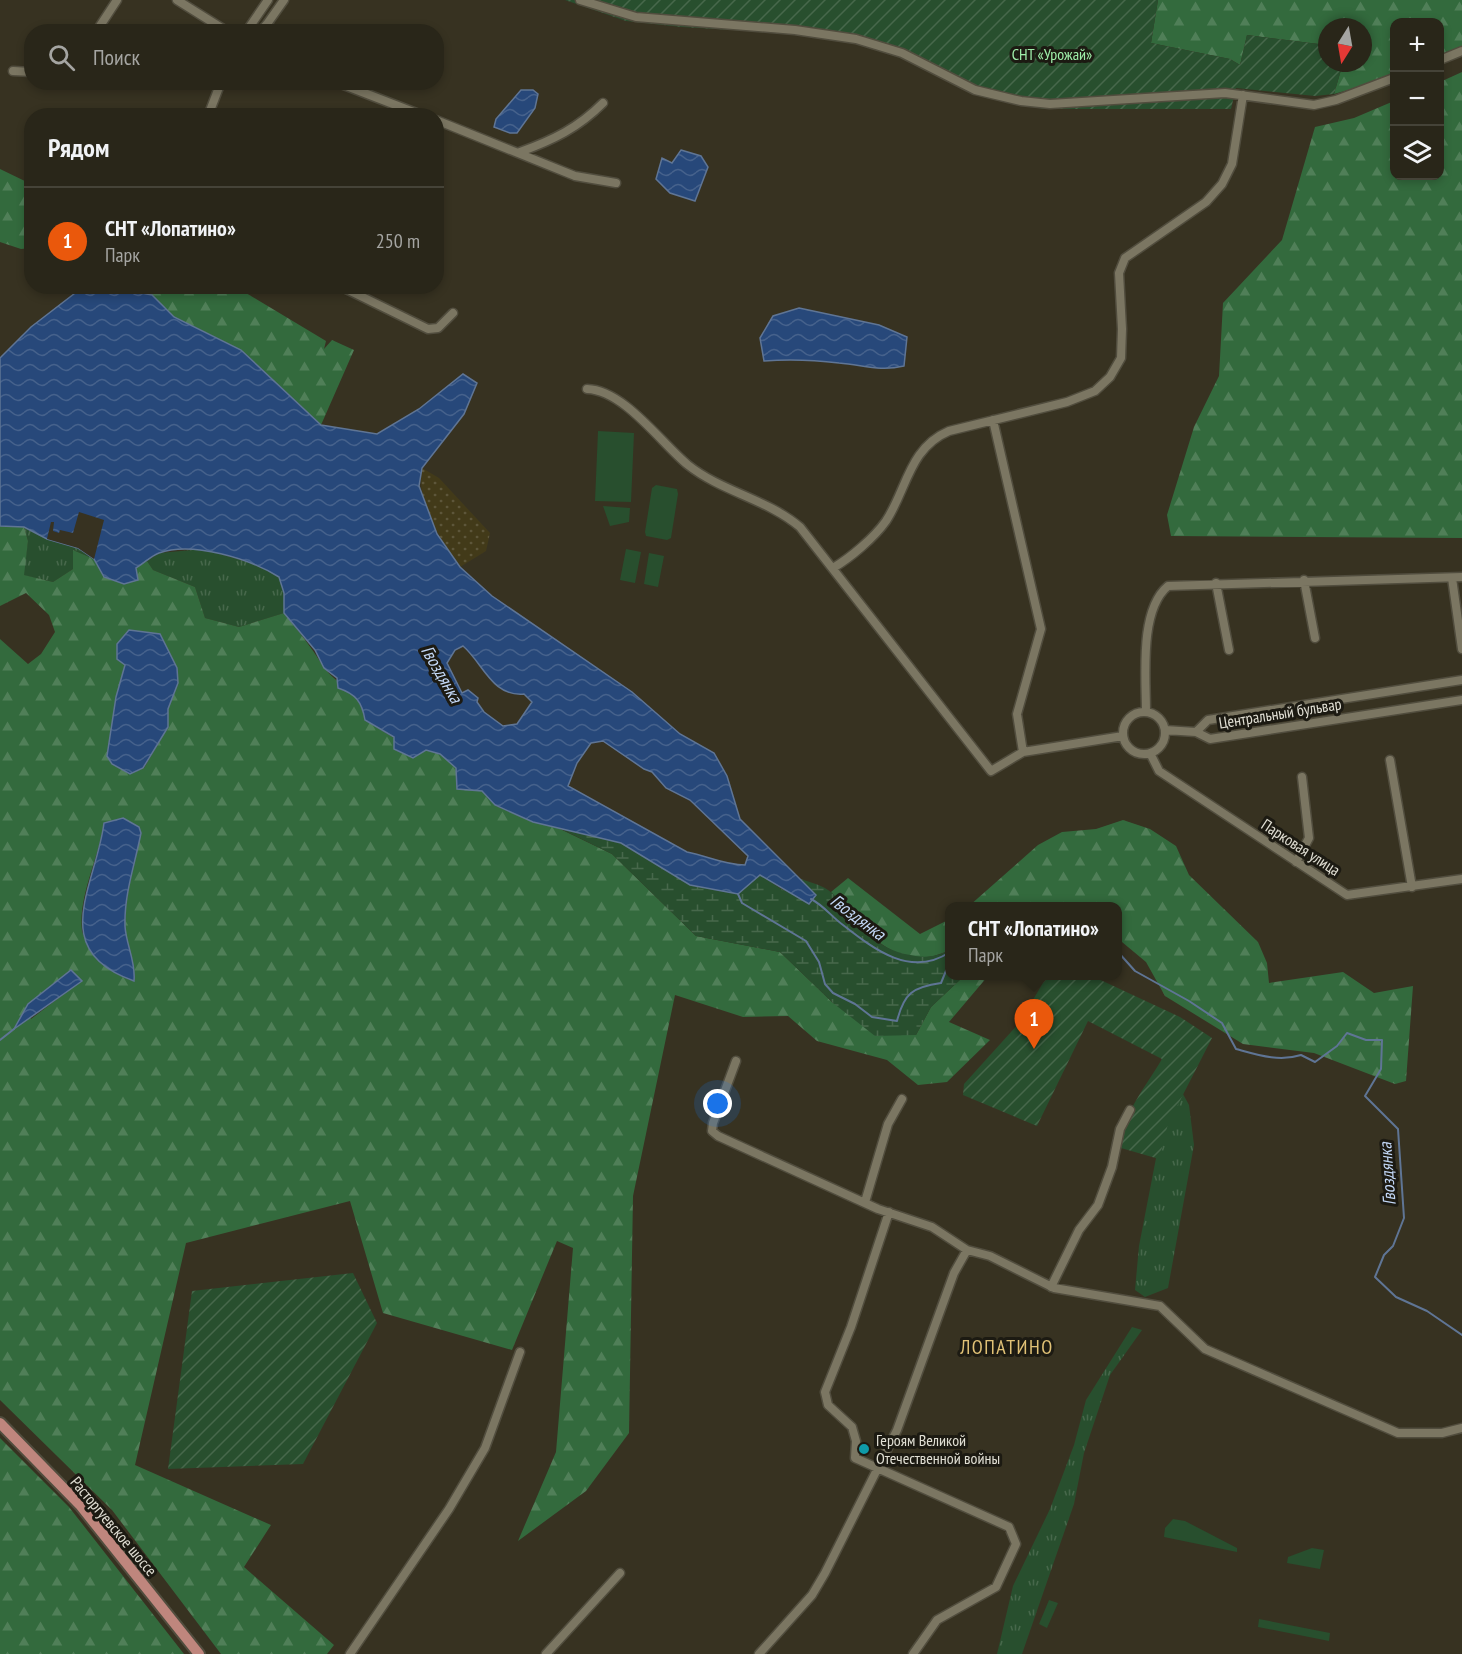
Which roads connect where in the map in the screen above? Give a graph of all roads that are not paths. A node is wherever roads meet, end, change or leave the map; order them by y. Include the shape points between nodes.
1 (117, 0) edge
2 (177, 0) edge
3 (268, 0) edge
4 (284, 0) edge
5 (580, 0) edge
6 (101, 24) edge
7 (215, 24) edge
8 (252, 24) edge
9 (267, 24) edge
10 (1462, 51) edge
11 (1444, 58) edge
12 (13, 71) dead end
13 (24, 72) edge
14 (1390, 80) edge
15 (218, 90) edge
16 (357, 90) edge
17 (1243, 95) junction
18 (603, 103) dead end
19 (211, 108) edge
20 (403, 108) edge
21 (444, 123) edge
22 (520, 152) junction
23 (616, 183) dead end
24 (356, 294) edge
25 (453, 313) dead end
26 (587, 389) dead end
27 (993, 420) junction
28 (833, 567) junction
29 (1462, 577) edge
30 (1452, 578) junction
31 (1304, 580) junction
32 (1216, 583) junction
33 (1315, 638) dead end
34 (1229, 650) dead end
35 (1462, 650) edge
36 (1462, 680) edge
37 (1462, 700) edge
38 (1146, 712) junction
39 (1165, 730) junction
40 (1196, 732) junction
41 (1123, 736) junction
42 (1023, 752) junction
43 (1150, 753) junction
44 (1390, 760) dead end
45 (1302, 777) dead end
46 (1296, 862) junction
47 (1462, 879) edge
48 (1412, 887) junction
49 (736, 1060) dead end
50 (902, 1099) dead end
51 (1130, 1110) dead end
52 (864, 1202) junction
53 (889, 1212) junction
54 (967, 1250) junction
55 (1051, 1287) junction
56 (520, 1352) dead end
57 (0, 1423) edge
58 (1462, 1428) edge
59 (878, 1470) junction
60 (620, 1573) dead end
61 (199, 1654) edge
62 (350, 1654) edge
63 (546, 1654) edge
64 (759, 1654) edge
65 (913, 1654) edge

1 - 6 street
2 - 7 street
3 - 8 street
4 - 9 street
5 - 17 street via 661,21 795,30 856,39 902,53 975,90 1021,101 1050,104
10 - 11 street
12 - 13 street
14 - 17 street via 1314,105
15 - 19 street
16 - 20 street
17 - 27 street via 1232,164 1222,184 1206,202 1125,258 1119,273 1120,358 1110,377 1095,391 1066,402
18 - 22 street via 576,128
21 - 22 street
22 - 23 street via 575,176
24 - 25 street via 428,329 438,328
26 - 28 street via 596,389 620,403 705,476 790,518
27 - 28 street via 934,438 902,483 885,521
27 - 42 street via 1041,629 1017,714
28 - 42 street via 991,771
29 - 30 street
30 - 31 street
30 - 35 street
31 - 32 street
31 - 33 street
32 - 34 street
32 - 38 street via 1168,586 1161,592 1146,633
36 - 40 street, Центральный бульвар via 1208,720
37 - 40 street, Центральный бульвар via 1210,739
38 - 39 street via 1159,718
38 - 41 street via 1130,717 1124,724
39 - 40 street
39 - 43 street via 1160,747
41 - 42 street
41 - 43 street via 1128,748 1136,753
43 - 46 street, Парковая улица via 1159,771
44 - 48 street
45 - 46 street via 1309,838
46 - 48 street, Парковая улица via 1347,895
47 - 48 street, Парковая улица
49 - 52 street via 712,1131
50 - 52 street via 888,1124
51 - 55 street via 1120,1129 1098,1205 1079,1230
52 - 53 street
53 - 54 street via 932,1227
53 - 59 street via 825,1392 828,1405 852,1426 855,1458
54 - 55 street via 990,1256
54 - 59 street via 954,1273 897,1430
55 - 58 street via 1160,1306 1204,1349 1398,1433 1443,1433
56 - 62 street via 485,1448 449,1509
57 - 61 main road, Расторгуевское шоссе via 80,1504
59 - 64 street via 812,1594
59 - 65 street via 1010,1527 1016,1544 996,1587 937,1620
60 - 63 street

